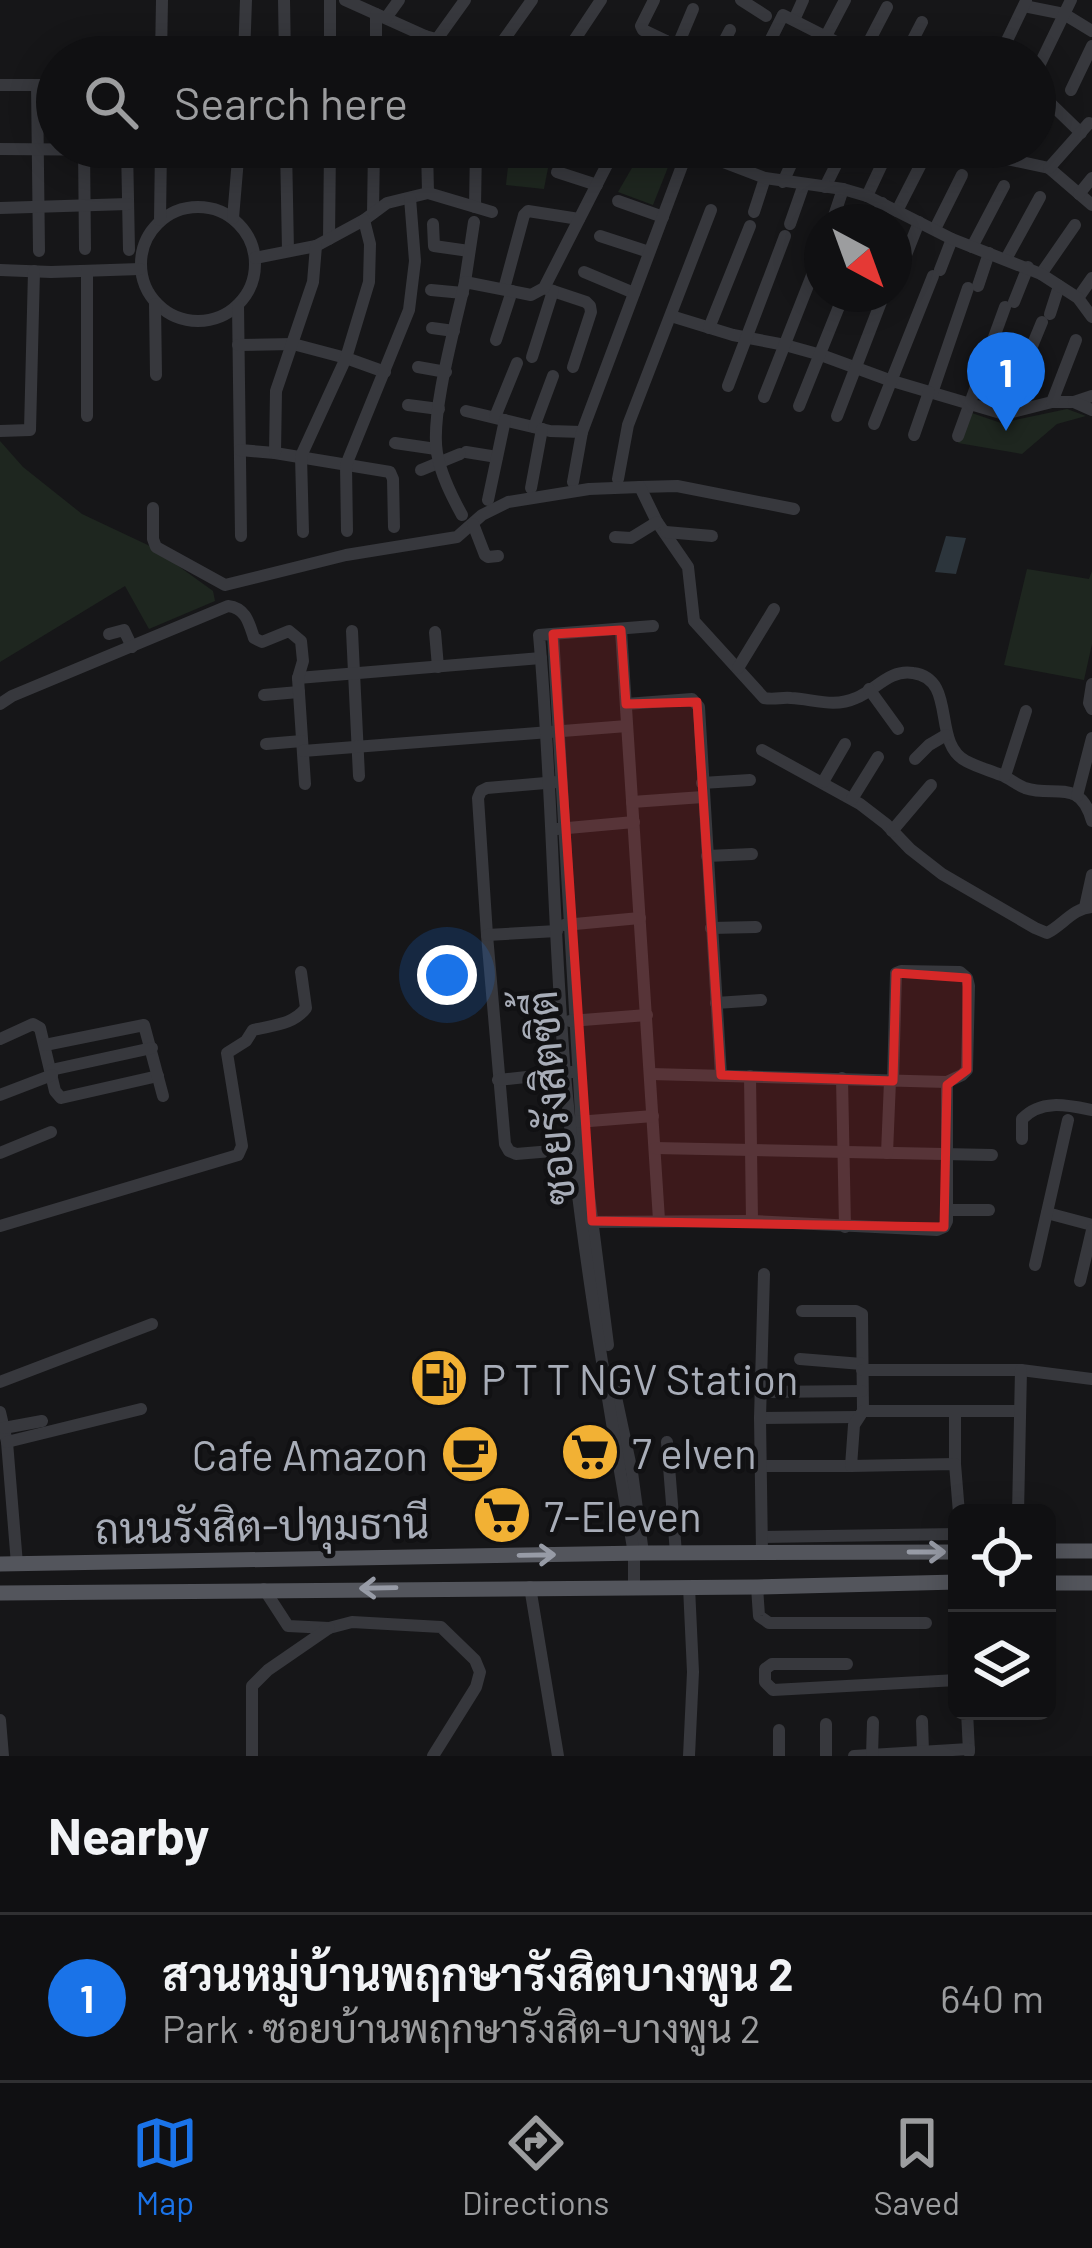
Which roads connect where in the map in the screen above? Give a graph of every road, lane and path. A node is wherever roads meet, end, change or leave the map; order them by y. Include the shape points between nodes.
1 (162, 0) edge
2 (246, 0) edge
3 (284, 0) edge
4 (330, 0) edge
5 (345, 0) edge
6 (399, 0) edge
7 (465, 0) edge
8 (532, 0) edge
9 (601, 0) edge
10 (654, 0) edge
11 (741, 0) edge
12 (803, 0) edge
13 (845, 0) edge
14 (1025, 3) edge
15 (887, 7) dead end
16 (1067, 7) edge
17 (693, 9) dead end
18 (381, 16) junction
19 (766, 16) dead end
20 (794, 20) junction
21 (922, 22) dead end
22 (730, 30) dead end
23 (1092, 31) edge
24 (161, 36) edge
25 (245, 36) edge
26 (285, 36) edge
27 (330, 36) edge
28 (379, 36) edge
29 (426, 36) edge
30 (433, 36) edge
31 (503, 36) edge
32 (577, 36) edge
33 (655, 36) edge
34 (676, 36) edge
35 (727, 36) edge
36 (772, 36) edge
37 (826, 36) joint
38 (873, 36) edge
39 (915, 36) edge
40 (1009, 36) edge
41 (1053, 36) edge
42 (1092, 46) edge
43 (0, 85) edge
44 (36, 85) edge
45 (1071, 90) dead end
46 (1056, 107) edge
47 (1085, 128) edge
48 (0, 149) edge
49 (36, 149) edge
50 (1056, 160) edge
51 (38, 168) edge
52 (84, 168) edge
53 (128, 168) edge
54 (160, 168) edge
55 (237, 168) edge
56 (286, 168) edge
57 (327, 168) edge
58 (372, 168) edge
59 (427, 168) edge
60 (475, 168) edge
61 (604, 168) edge
62 (681, 168) edge
63 (739, 168) edge
64 (789, 168) edge
65 (834, 168) edge
66 (880, 168) edge
67 (919, 168) edge
68 (1049, 168) edge
69 (557, 172) dead end
70 (962, 175) dead end
71 (765, 178) junction
72 (1092, 178) edge
73 (783, 182) junction
74 (804, 184) junction
75 (596, 185) junction
76 (1004, 186) dead end
77 (825, 187) junction
78 (843, 189) junction
79 (428, 193) junction
80 (1079, 194) junction
81 (867, 196) junction
82 (1040, 197) dead end
83 (410, 199) junction
84 (619, 200) dead end
85 (882, 203) edge
86 (128, 204) junction
87 (838, 204) edge
88 (901, 204) edge
89 (85, 205) junction
90 (38, 206) junction
91 (1092, 206) edge
92 (0, 208) edge
93 (711, 210) dead end
94 (492, 212) dead end
95 (474, 214) junction
96 (368, 216) junction
97 (663, 217) junction
98 (233, 218) junction
99 (912, 218) edge
100 (579, 219) junction
101 (160, 220) junction
102 (920, 222) junction
103 (433, 224) dead end
104 (1075, 225) dead end
105 (935, 230) junction
106 (600, 236) dead end
107 (912, 237) edge
108 (952, 239) junction
109 (322, 243) junction
110 (972, 247) junction
111 (85, 249) dead end
112 (129, 250) dead end
113 (469, 250) junction
114 (38, 251) dead end
115 (288, 251) junction
116 (650, 252) junction
117 (989, 253) junction
118 (255, 258) junction
119 (1006, 259) junction
120 (140, 269) junction
121 (0, 270) edge
122 (1035, 270) junction
123 (34, 271) junction
124 (87, 271) junction
125 (584, 272) dead end
126 (1092, 278) edge
127 (1059, 286) junction
128 (464, 288) junction
129 (431, 290) dead end
130 (508, 290) junction
131 (549, 290) junction
132 (634, 293) junction
133 (804, 296) edge
134 (1078, 298) junction
135 (155, 304) junction
136 (238, 305) junction
137 (837, 312) edge
138 (877, 312) edge
139 (671, 316) junction
140 (1092, 317) edge
141 (432, 328) dead end
142 (709, 328) junction
143 (454, 332) junction
144 (745, 336) junction
145 (496, 340) dead end
146 (1076, 340) dead end
147 (293, 344) junction
148 (238, 345) junction
149 (785, 345) junction
150 (821, 355) junction
151 (532, 357) dead end
152 (346, 358) junction
153 (517, 363) dead end
154 (418, 367) dead end
155 (855, 367) junction
156 (573, 368) dead end
157 (385, 372) junction
158 (446, 372) junction
159 (156, 375) dead end
160 (553, 376) dead end
161 (890, 380) junction
162 (728, 386) dead end
163 (930, 393) junction
164 (1092, 396) edge
165 (764, 397) dead end
166 (1052, 402) junction
167 (1074, 402) junction
168 (968, 404) junction
169 (408, 405) dead end
170 (799, 406) dead end
171 (439, 410) junction
172 (1092, 410) edge
173 (466, 411) dead end
174 (1004, 414) junction
175 (87, 416) dead end
176 (837, 416) dead end
177 (500, 418) junction
178 (874, 424) dead end
179 (538, 428) junction
180 (0, 431) edge
181 (582, 432) junction
182 (914, 435) dead end
183 (958, 436) dead end
184 (395, 443) dead end
185 (240, 450) junction
186 (275, 452) junction
187 (438, 455) junction
188 (301, 456) junction
189 (497, 458) junction
190 (346, 465) junction
191 (421, 470) dead end
192 (618, 479) dead end
193 (573, 482) dead end
194 (531, 488) dead end
195 (640, 488) junction
196 (488, 500) dead end
197 (153, 508) dead end
198 (794, 509) dead end
199 (471, 526) junction
200 (394, 527) dead end
201 (653, 529) junction
202 (347, 531) dead end
203 (303, 532) dead end
204 (241, 536) dead end
205 (712, 536) dead end
206 (615, 537) dead end
207 (491, 555) dead end
208 (226, 595) junction
209 (774, 609) dead end
210 (653, 626) dead end
211 (620, 629) junction
212 (352, 631) dead end
213 (435, 632) dead end
214 (109, 634) dead end
215 (546, 635) junction
216 (129, 641) junction
217 (541, 658) junction
218 (439, 667) junction
219 (738, 668) junction
220 (354, 673) junction
221 (1092, 684) edge
222 (299, 685) junction
223 (264, 695) dead end
224 (873, 696) junction
225 (0, 704) edge
226 (626, 704) junction
227 (1092, 709) edge
228 (1026, 711) dead end
229 (627, 726) junction
230 (898, 729) dead end
231 (552, 732) junction
232 (1092, 738) edge
233 (939, 739) junction
234 (845, 744) dead end
235 (266, 745) dead end
236 (303, 746) junction
237 (357, 747) junction
238 (762, 751) dead end
239 (878, 757) dead end
240 (915, 759) dead end
241 (359, 776) dead end
242 (1005, 776) junction
243 (750, 780) dead end
244 (555, 782) junction
245 (824, 782) junction
246 (305, 784) dead end
247 (932, 785) dead end
248 (702, 790) junction
249 (1077, 796) junction
250 (852, 799) junction
251 (632, 802) junction
252 (1092, 821) edge
253 (634, 822) junction
254 (557, 829) junction
255 (892, 830) junction
256 (752, 854) dead end
257 (706, 856) junction
258 (1092, 875) edge
259 (1089, 907) edge
260 (640, 918) junction
261 (561, 927) junction
262 (756, 927) dead end
263 (711, 928) junction
264 (487, 935) junction
265 (301, 972) dead end
266 (761, 1000) dead end
267 (716, 1003) junction
268 (647, 1015) junction
269 (569, 1021) junction
270 (0, 1039) edge
271 (45, 1045) junction
272 (152, 1048) junction
273 (52, 1072) junction
274 (572, 1072) junction
275 (651, 1074) junction
276 (721, 1075) junction
277 (158, 1076) junction
278 (750, 1076) junction
279 (842, 1078) junction
280 (498, 1080) junction
281 (891, 1081) junction
282 (947, 1082) junction
283 (0, 1095) edge
284 (163, 1096) dead end
285 (1092, 1110) edge
286 (653, 1116) junction
287 (1068, 1120) dead end
288 (576, 1122) junction
289 (50, 1132) dead end
290 (1022, 1139) dead end
291 (655, 1148) junction
292 (578, 1149) junction
293 (751, 1149) junction
294 (843, 1152) junction
295 (0, 1153) edge
296 (887, 1153) junction
297 (947, 1155) junction
298 (992, 1155) dead end
299 (947, 1210) junction
300 (989, 1210) dead end
301 (1047, 1213) junction
302 (659, 1220) junction
303 (752, 1221) junction
304 (586, 1222) junction
305 (0, 1226) edge
306 (845, 1227) junction
307 (1092, 1228) edge
308 (1035, 1265) dead end
309 (764, 1274) dead end
310 (1080, 1281) dead end
311 (802, 1311) dead end
312 (152, 1324) dead end
313 (800, 1359) dead end
314 (862, 1367) junction
315 (1021, 1370) junction
316 (1092, 1379) edge
317 (0, 1382) edge
318 (761, 1391) junction
319 (862, 1391) junction
320 (142, 1409) dead end
321 (1019, 1411) junction
322 (0, 1412) edge
323 (955, 1412) junction
324 (860, 1414) junction
325 (760, 1418) junction
326 (42, 1421) dead end
327 (5, 1435) junction
328 (668, 1442) dead end
329 (955, 1464) junction
330 (761, 1466) junction
331 (851, 1466) junction
332 (958, 1504) edge
333 (1018, 1504) edge
334 (948, 1535) edge
335 (762, 1545) junction
336 (1056, 1551) edge
337 (1092, 1551) edge
338 (948, 1552) edge
339 (676, 1553) junction
340 (638, 1554) junction
341 (8, 1564) edge
342 (948, 1582) edge
343 (1056, 1582) edge
344 (1092, 1583) edge
345 (530, 1587) junction
346 (634, 1587) junction
347 (688, 1587) junction
348 (757, 1587) junction
349 (264, 1589) junction
350 (0, 1593) edge
351 (926, 1623) dead end
352 (288, 1626) junction
353 (329, 1628) junction
354 (290, 1657) junction
355 (848, 1664) dead end
356 (948, 1680) edge
357 (0, 1720) edge
358 (968, 1720) edge
359 (922, 1721) dead end
360 (873, 1722) dead end
361 (826, 1724) dead end
362 (779, 1730) dead end
363 (923, 1752) junction
364 (969, 1752) edge
365 (872, 1755) edge
366 (3, 1756) edge
367 (252, 1756) edge
368 (433, 1756) edge
369 (558, 1756) edge
370 (688, 1756) edge
371 (779, 1756) edge
372 (826, 1756) edge
373 (854, 1756) edge

1 - 24 street
2 - 25 street
3 - 26 street
4 - 27 street
5 - 18 street
6 - 18 street
7 - 30 street
8 - 31 street
9 - 32 street
10 - 33 street via 641,26
11 - 19 street
12 - 20 street
13 - 37 street
14 - 16 street
14 - 40 street
15 - 38 street
16 - 23 street
16 - 41 street
17 - 34 street
18 - 28 street
18 - 29 street
20 - 36 street via 783,15
20 - 37 street
21 - 39 street
22 - 35 street
42 - 45 street
43 - 44 street
46 - 47 street
47 - 50 street
48 - 49 street
51 - 90 street
52 - 89 street
53 - 86 street
54 - 101 street
55 - 98 street
56 - 115 street
57 - 109 street
58 - 96 street
59 - 79 street
60 - 95 street
61 - 75 street
62 - 97 street
63 - 71 street
64 - 73 street
65 - 77 street
66 - 81 street
67 - 88 street
68 - 80 street
69 - 75 street
70 - 105 street
71 - 73 street
71 - 142 street
72 - 80 street
73 - 74 street
74 - 77 street
74 - 144 street
75 - 100 street
76 - 110 street
77 - 78 street
78 - 81 street
78 - 87 street
79 - 83 street
79 - 95 street
80 - 91 street
81 - 85 street
82 - 119 street
83 - 96 street
83 - 157 street via 409,310
84 - 97 street
86 - 89 street
86 - 112 street
89 - 90 street
89 - 111 street
90 - 92 street
90 - 114 street
93 - 139 street
94 - 95 street
95 - 113 street
96 - 109 street
96 - 152 street via 369,282
97 - 116 street
98 - 101 street via 196,206
98 - 118 street
99 - 102 street
100 - 130 street via 528,211
100 - 131 street
101 - 120 street
102 - 105 street
102 - 107 street
103 - 113 street via 434,246
104 - 122 street
105 - 108 street
106 - 116 street
108 - 110 street
108 - 161 street
109 - 115 street
109 - 147 street
110 - 117 street
113 - 128 street
115 - 118 street
116 - 132 street
117 - 119 street
117 - 163 street
118 - 136 street
119 - 122 street
120 - 124 street
120 - 135 street
121 - 123 street
122 - 127 street
122 - 168 street via 1010,304
123 - 124 street
123 - 180 street via 30,430
124 - 175 street
125 - 132 street
126 - 134 street
127 - 134 street
127 - 174 street
128 - 129 street
128 - 130 street
128 - 143 street
130 - 131 street
130 - 145 street
131 - 151 street
131 - 156 street via 590,306
132 - 181 street
133 - 149 street
134 - 140 street
135 - 136 street via 187,321 223,316
135 - 159 street
136 - 148 street
137 - 150 street
138 - 155 street
139 - 142 street
139 - 192 street via 628,425
141 - 143 street
142 - 144 street
143 - 158 street
144 - 149 street
144 - 162 street
146 - 166 street
147 - 148 street
147 - 152 street
147 - 186 street via 276,391
148 - 185 street
149 - 150 street
149 - 165 street
150 - 155 street
150 - 170 street
152 - 157 street
152 - 188 street
153 - 177 street
154 - 158 street
155 - 161 street
155 - 176 street
157 - 190 street
158 - 171 street
160 - 179 street
161 - 163 street
161 - 178 street
163 - 168 street
163 - 182 street
164 - 167 street
166 - 167 street
166 - 174 street
167 - 172 street
168 - 174 street
168 - 183 street
169 - 171 street
171 - 187 street
173 - 177 street
177 - 179 street
177 - 189 street
179 - 181 street
179 - 194 street
181 - 193 street
184 - 187 street
185 - 186 street
185 - 204 street
186 - 188 street
187 - 189 street
187 - 191 street
187 - 199 street
188 - 190 street
188 - 203 street
189 - 196 street
190 - 200 street via 390,472
190 - 202 street
195 - 198 street via 677,485
195 - 199 street via 508,502
195 - 201 street
197 - 208 street via 156,547
199 - 207 street
199 - 208 street via 458,537 346,555
201 - 205 street
201 - 206 street
201 - 219 street via 688,567 694,621
208 - 216 street
208 - 222 street via 254,638 289,631 301,640
209 - 219 street
210 - 211 street
211 - 215 street
211 - 226 street
212 - 220 street
213 - 218 street
214 - 216 street via 120,629
215 - 217 street, ซอยรังสิตซิตี้
215 - 231 street, ซอยรังสิตซิตี้
216 - 225 street
217 - 218 street
217 - 231 street, ซอยรังสิตซิตี้
218 - 220 street
219 - 224 street via 772,700
220 - 222 street
220 - 237 street
221 - 227 street
222 - 223 street
222 - 236 street
224 - 230 street
224 - 233 street via 887,677 929,678 940,694
226 - 229 street
226 - 248 street via 697,702
228 - 242 street
229 - 231 street
229 - 251 street
231 - 237 street
231 - 244 street, ซอยรังสิตซิตี้
232 - 249 street
233 - 240 street
233 - 242 street via 962,760
234 - 245 street
235 - 236 street
236 - 237 street
236 - 246 street
237 - 241 street
238 - 245 street
239 - 250 street
242 - 249 street via 1028,789
243 - 248 street
244 - 254 street, ซอยรังสิตซิตี้
244 - 264 street via 481,791
245 - 250 street
247 - 255 street
248 - 251 street
248 - 257 street
249 - 252 street
250 - 255 street
251 - 253 street
253 - 254 street
253 - 260 street
254 - 261 street, ซอยรังสิตซิตี้
255 - 259 street via 942,874 1047,933
256 - 257 street
257 - 263 street
258 - 259 street
260 - 261 street
260 - 268 street
261 - 264 street
261 - 269 street, ซอยรังสิตซิตี้
262 - 263 street
263 - 267 street
264 - 280 street
265 - 305 street via 302,1013 253,1030 227,1053 238,1155
266 - 267 street
267 - 276 street
268 - 269 street
268 - 275 street
269 - 274 street, ซอยรังสิตซิตี้
270 - 271 street via 33,1024
271 - 272 street via 140,1025
271 - 273 street
272 - 273 street
272 - 277 street
273 - 277 street via 61,1098
273 - 283 street
274 - 280 street
274 - 288 street, ซอยรังสิตซิตี้
275 - 276 street
275 - 286 street
276 - 278 street
277 - 284 street
278 - 279 street
278 - 293 street
279 - 281 street
279 - 294 street
280 - 292 street via 509,1150
281 - 282 street
281 - 282 street via 896,974 947,971 969,986 967,1070
281 - 296 street
282 - 297 street
285 - 290 street via 1033,1109 1022,1119
286 - 288 street
286 - 291 street
287 - 301 street
288 - 292 street, ซอยรังสิตซิตี้
289 - 295 street
291 - 293 street
291 - 302 street
292 - 304 street, ซอยรังสิตซิตี้
293 - 294 street
293 - 303 street
294 - 296 street
294 - 306 street
296 - 297 street
297 - 298 street
297 - 299 street
299 - 300 street
299 - 306 street via 937,1230
301 - 307 street
301 - 308 street
302 - 303 street
302 - 304 street
303 - 306 street
304 - 340 street, ซอยรังสิตซิตี้
304 - 340 street, ซอยรังสิตซิตี้ via 632,1472
307 - 310 street
309 - 318 street
311 - 314 street via 860,1311
312 - 317 street
313 - 314 street
314 - 315 street
314 - 319 street
315 - 316 street
315 - 321 street
318 - 319 street
318 - 325 street
319 - 324 street
320 - 327 street
321 - 323 street
321 - 333 street
322 - 327 street
323 - 324 street
323 - 329 street
324 - 325 street
324 - 331 street
325 - 330 street
326 - 327 street
327 - 341 street
328 - 339 street
329 - 331 street
329 - 332 street
330 - 331 street
330 - 335 street
334 - 335 street
335 -> 338 main road, ถนนรังสิต-ปทุมธานี
335 - 339 main road, ถนนรังสิต-ปทุมธานี
336 - 337 main road
339 - 340 main road, ถนนรังสิต-ปทุมธานี
341 -> 340 main road, ถนนรังสิต-ปทุมธานี
340 - 346 street
342 - 348 main road, ถนนรังสิต-ปทุมธานี
343 - 344 main road
345 - 346 main road, ถนนรังสิต-ปทุมธานี
345 -> 349 main road, ถนนรังสิต-ปทุมธานี
345 - 369 street
346 - 347 main road, ถนนรังสิต-ปทุมธานี
347 - 348 main road, ถนนรังสิต-ปทุมธานี
347 - 370 street
348 - 351 street via 759,1616 769,1623
349 - 350 main road, ถนนรังสิต-ปทุมธานี
349 - 352 street
352 - 353 street
352 - 354 street
353 - 354 street
353 - 368 street via 433,1625 475,1660 476,1687
354 - 367 street via 250,1690
355 - 356 street via 772,1664 765,1682 773,1690
357 - 366 street
358 - 364 street
359 - 363 street
360 - 365 street
361 - 372 street
362 - 371 street
363 - 364 street
363 - 365 street
365 - 373 street

